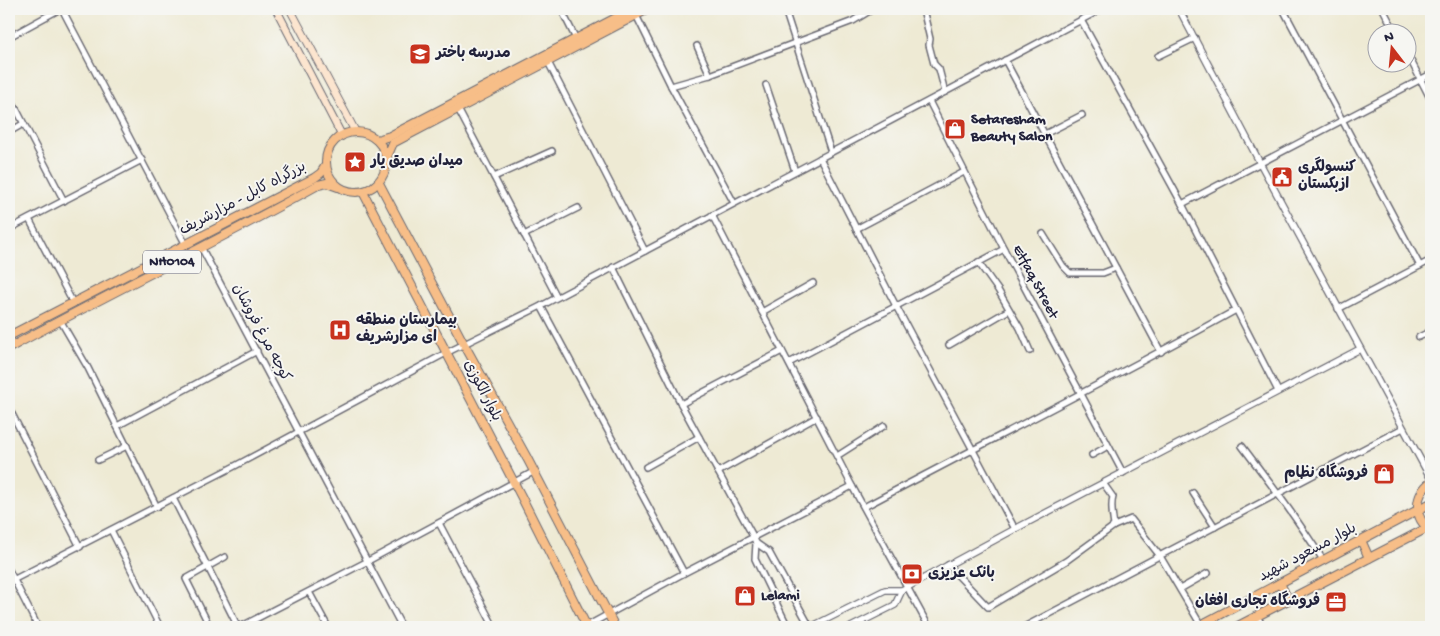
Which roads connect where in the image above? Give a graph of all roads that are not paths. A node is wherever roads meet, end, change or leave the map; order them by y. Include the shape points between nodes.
1 (61, 9) edge
2 (276, 9) edge
3 (290, 9) edge
4 (561, 9) edge
5 (648, 9) edge
6 (876, 9) edge
7 (923, 9) edge
8 (1102, 9) edge
9 (1180, 9) edge
10 (1283, 9) edge
11 (1383, 9) edge
12 (785, 10) edge
13 (634, 12) edge
14 (1081, 20) junction
15 (1390, 22) edge
16 (9, 37) edge
17 (1194, 38) junction
18 (576, 39) junction
19 (795, 43) junction
20 (697, 46) dead end
21 (1158, 56) dead end
22 (1006, 60) junction
23 (548, 62) junction
24 (1417, 72) edge
25 (1431, 74) edge
26 (710, 75) junction
27 (1421, 80) junction
28 (766, 85) dead end
29 (670, 86) junction
30 (945, 92) junction
31 (9, 96) edge
32 (1431, 100) edge
33 (928, 101) junction
34 (458, 109) junction
35 (1082, 114) dead end
36 (1343, 120) junction
37 (23, 124) junction
38 (355, 131) junction
39 (9, 132) edge
40 (1045, 134) junction
41 (342, 136) junction
42 (377, 140) junction
43 (552, 151) dead end
44 (831, 152) junction
45 (386, 157) junction
46 (820, 158) junction
47 (142, 160) junction
48 (1260, 163) junction
49 (326, 165) junction
50 (795, 171) junction
51 (964, 172) junction
52 (494, 177) junction
53 (379, 183) junction
54 (338, 187) junction
55 (363, 192) junction
56 (64, 201) junction
57 (734, 203) junction
58 (1182, 204) junction
59 (578, 208) dead end
60 (712, 215) junction
61 (29, 219) junction
62 (856, 229) junction
63 (9, 230) edge
64 (1043, 234) dead end
65 (524, 235) junction
66 (186, 245) junction
67 (201, 247) junction
68 (1004, 249) junction
69 (644, 251) junction
70 (1431, 260) edge
71 (978, 262) junction
72 (1420, 266) junction
73 (613, 267) junction
74 (1116, 268) junction
75 (813, 282) dead end
76 (557, 297) junction
77 (73, 303) junction
78 (541, 306) junction
79 (896, 306) junction
80 (1338, 309) junction
81 (1009, 310) junction
82 (1236, 310) junction
83 (762, 312) junction
84 (60, 320) junction
85 (1431, 331) edge
86 (9, 336) edge
87 (1419, 337) dead end
88 (464, 344) junction
89 (949, 346) dead end
90 (9, 348) edge
91 (1360, 349) junction
92 (257, 351) junction
93 (782, 351) junction
94 (1030, 351) dead end
95 (1161, 352) junction
96 (446, 353) junction
97 (789, 363) junction
98 (1278, 391) junction
99 (1080, 393) junction
100 (681, 404) junction
101 (9, 408) edge
102 (817, 417) junction
103 (117, 426) junction
104 (884, 426) dead end
105 (1402, 428) junction
106 (299, 432) junction
107 (699, 437) junction
108 (127, 446) junction
109 (1108, 446) junction
110 (1242, 446) dead end
111 (973, 448) junction
112 (1092, 455) dead end
113 (837, 456) junction
114 (98, 460) dead end
115 (646, 467) dead end
116 (533, 472) junction
117 (718, 472) junction
118 (1122, 472) junction
119 (1431, 481) edge
120 (514, 483) junction
121 (1103, 483) junction
122 (852, 486) junction
123 (1194, 493) dead end
124 (1279, 494) junction
125 (173, 498) junction
126 (1431, 503) edge
127 (156, 507) junction
128 (864, 507) junction
129 (1418, 510) junction
130 (439, 523) junction
131 (1114, 526) junction
132 (1215, 527) junction
133 (1430, 528) edge
134 (1015, 529) junction
135 (111, 530) junction
136 (755, 540) junction
137 (1361, 540) junction
138 (80, 547) junction
139 (1160, 556) junction
140 (225, 557) dead end
141 (1369, 558) junction
142 (1323, 560) junction
143 (368, 561) junction
144 (948, 565) junction
145 (208, 566) junction
146 (9, 570) edge
147 (684, 573) junction
148 (1208, 573) dead end
149 (11, 581) edge
150 (1280, 583) junction
151 (905, 589) junction
152 (1180, 590) junction
153 (309, 592) junction
154 (1288, 600) junction
155 (609, 615) junction
156 (1257, 616) junction
157 (207, 621) dead end
158 (860, 625) edge
159 (1431, 625) edge
160 (38, 627) edge
161 (160, 627) edge
162 (239, 627) edge
163 (328, 627) edge
164 (402, 627) edge
165 (494, 627) edge
166 (586, 627) edge
167 (615, 627) edge
168 (788, 627) edge
169 (811, 627) edge
170 (851, 627) edge
171 (929, 627) edge
172 (1024, 627) edge
173 (1200, 627) edge
174 (1236, 627) edge
175 (1263, 627) edge
176 (1428, 627) edge

1 - 16 street
1 - 47 street
2 - 41 main road
3 - 38 main road
4 - 18 street
5 - 13 main road
6 - 19 street via 853,22
7 - 30 street via 934,64 939,69
8 - 14 street
9 - 17 street
10 - 36 street
11 - 15 street
12 - 19 street
13 - 18 main road
13 - 23 main road
13 - 29 street
14 - 22 street
14 - 58 street
17 - 21 street
17 - 48 street
18 - 42 main road
19 - 26 street
19 - 44 street
20 - 26 street
22 - 30 street
22 - 40 street
23 - 34 main road
23 - 69 street
24 - 27 street
25 - 27 street
26 - 29 street
27 - 32 street
27 - 36 street
28 - 50 street
29 - 57 street
30 - 33 street
31 - 37 street
33 - 44 street
33 - 51 street, Etfaq Street
34 - 45 main road via 394,142
34 - 52 street
35 - 40 street
36 - 48 street
36 - 72 street
37 - 39 street
37 - 56 street
38 - 41 main road
38 - 42 main road
40 - 74 street
41 - 49 main road, NH0104 via 330,148
42 - 45 main road
43 - 52 street
44 - 46 street
45 - 53 main road via 387,166
46 - 50 street
46 - 62 street
47 - 56 street
47 - 66 street
48 - 58 street
48 - 80 street
49 - 54 main road
49 - 66 main road, بزرگراه کابل - مزارشریف / NH0104 via 314,178
50 - 57 street
51 - 62 street
51 - 68 street, Etfaq Street
52 - 65 street
53 - 55 main road
53 - 88 main road, بلوار الکوزی
54 - 55 main road, NH0104 via 354,193
54 - 67 main road, بزرگراه کابل - مزارشریف / NH0104 via 327,183 318,186
55 - 96 main road, بلوار الکوزی
56 - 61 street
57 - 60 street
58 - 82 street
59 - 65 street
60 - 69 street
60 - 83 street
61 - 63 street
61 - 77 street
62 - 79 street
64 - 74 street via 1070,273 1103,273
65 - 76 street
66 - 77 main road, بزرگراه کابل - مزارشریف / NH0104
67 - 84 main road, بزرگراه کابل - مزارشریف / NH0104
67 - 92 street, كوجه مرغ فروشان
68 - 71 street
68 - 99 street, Etfaq Street
69 - 73 street
70 - 72 street
71 - 79 street
71 - 81 street
72 - 80 street
73 - 76 street
73 - 100 street
74 - 95 street
75 - 83 street
76 - 78 street
77 - 86 main road, بزرگراه کابل - مزارشریف / NH0104
78 - 88 street
78 - 147 street
79 - 97 street
79 - 111 street
80 - 91 street
81 - 89 street
81 - 94 street
82 - 95 street
82 - 98 street
83 - 93 street
84 - 90 main road, بزرگراه کابل - مزارشریف / NH0104
84 - 103 street
85 - 87 street
88 - 96 street
88 - 116 main road, بلوار الکوزی
91 - 98 street
91 - 105 street
92 - 103 street
92 - 106 street, كوجه مرغ فروشان
93 - 97 street
93 - 100 street
95 - 99 street
96 - 106 street
96 - 120 main road, بلوار الکوزی
97 - 102 street
98 - 118 street
99 - 109 street, Etfaq Street
99 - 111 street
100 - 107 street
101 - 138 street
102 - 113 street
102 - 117 street
103 - 108 street
104 - 113 street
105 - 119 street
105 - 124 street
106 - 125 street
106 - 143 street, كوجه مرغ فروشان
107 - 115 street
107 - 117 street
108 - 114 street
108 - 127 street
109 - 112 street
109 - 118 street, Etfaq Street
110 - 124 street
111 - 128 street
111 - 134 street
113 - 122 street
116 - 120 street
116 - 155 main road, بلوار الکوزی
117 - 136 street
118 - 121 street
119 - 129 main road via 1421,493
120 - 130 street
120 - 166 main road, بلوار الکوزی
121 - 131 street via 1113,498
121 - 134 street
122 - 128 street
122 - 136 street
123 - 132 street
124 - 132 street
124 - 142 street
125 - 127 street
125 - 145 street
126 - 129 main road, بلوار مسعود شهید
127 - 135 street
128 - 151 street
129 - 133 main road
129 - 137 main road, بلوار مسعود شهید
130 - 143 street
130 - 165 street
131 - 139 street via 1131,519
131 - 144 street via 1066,561 988,608
132 - 139 street
133 - 141 main road
134 - 144 street
135 - 138 street
135 - 161 street
136 - 147 street
136 - 168 street via 754,559
136 - 169 street via 769,552
137 - 141 main road
137 - 142 main road, بلوار مسعود شهید
138 - 149 street
139 - 152 street
139 - 172 street
140 - 145 street
141 - 154 main road
142 - 150 main road, بلوار مسعود شهید
143 - 153 street
143 - 164 street, كوجه مرغ فروشان
144 - 151 street
145 - 157 street via 186,579
145 - 162 street
146 - 149 street
147 - 155 street
148 - 152 street
149 - 160 street
150 - 154 main road
150 - 173 main road, بلوار مسعود شهید
151 - 158 street via 895,604
151 - 169 street via 885,590
151 - 171 street
152 - 173 street
153 - 162 street
153 - 163 street
154 - 156 main road
155 - 166 street
155 - 167 main road, بلوار الکوزی
156 - 174 main road
156 - 175 street
158 - 170 street
159 - 176 street

